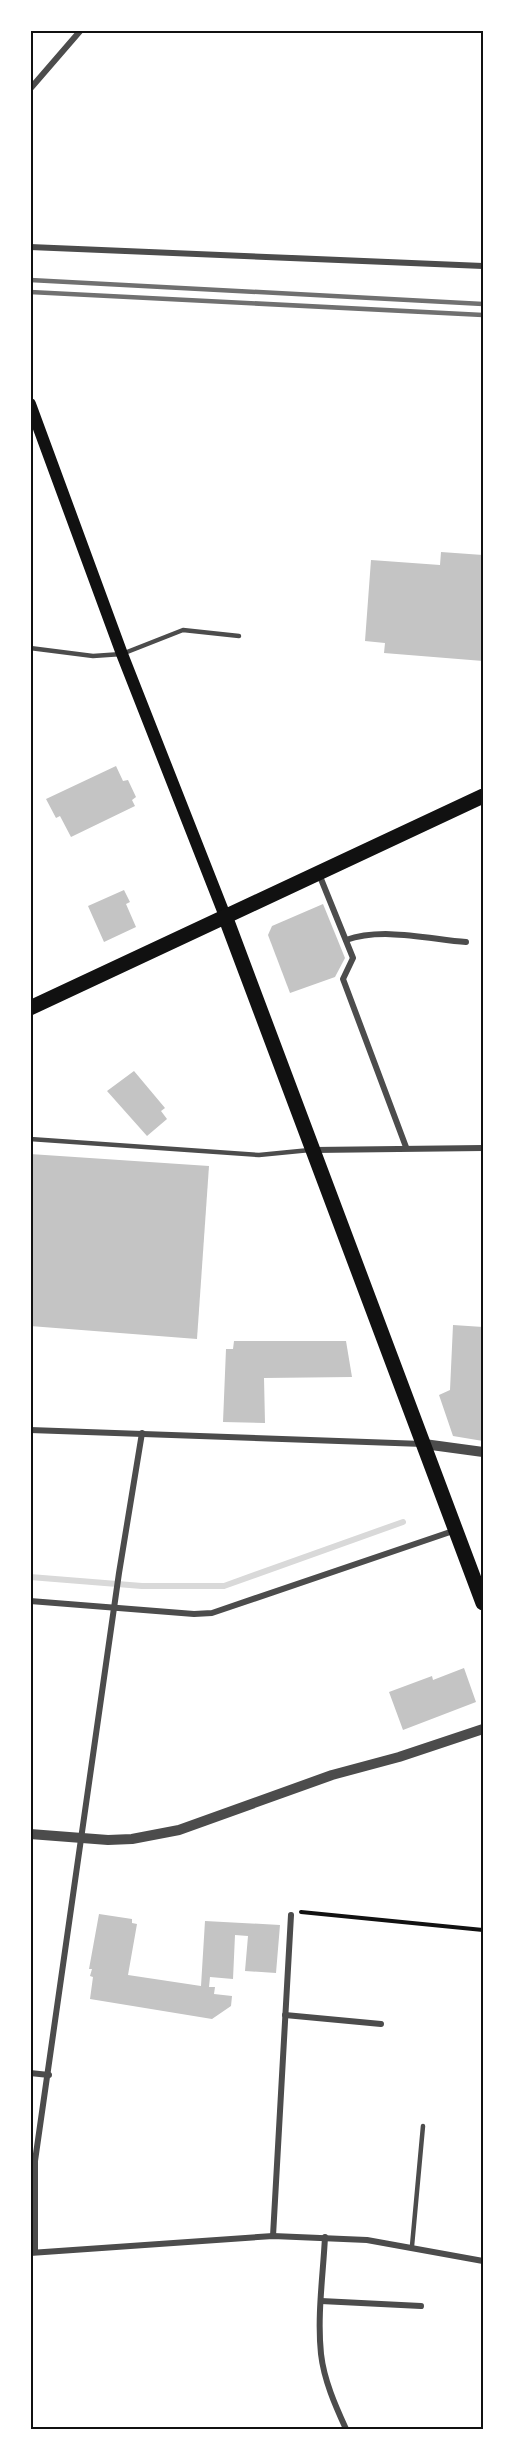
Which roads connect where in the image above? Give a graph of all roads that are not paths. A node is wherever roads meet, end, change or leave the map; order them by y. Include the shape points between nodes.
1 (81, 30) edge
2 (30, 88) edge
3 (30, 247) edge
4 (483, 266) edge
5 (30, 405) edge
6 (239, 636) dead end
7 (30, 648) edge
8 (122, 654) junction
9 (483, 796) edge
10 (318, 873) junction
11 (225, 916) junction
12 (346, 940) junction
13 (466, 942) dead end
14 (30, 1008) edge
15 (30, 1139) edge
16 (406, 1147) junction
17 (483, 1148) edge
18 (313, 1150) junction
19 (30, 1430) edge
20 (142, 1433) junction
21 (424, 1444) junction
22 (483, 1452) edge
23 (456, 1530) junction
24 (30, 1602) edge
25 (483, 1603) edge
26 (114, 1609) junction
27 (483, 1729) edge
28 (30, 1834) edge
29 (81, 1839) junction
30 (291, 1915) road end
31 (285, 2015) junction
32 (381, 2024) dead end
33 (30, 2073) edge
34 (49, 2075) junction
35 (423, 2126) dead end
36 (273, 2236) junction
37 (325, 2237) junction
38 (412, 2246) junction
39 (33, 2252) edge
40 (483, 2261) edge
41 (321, 2301) junction
42 (421, 2306) dead end
43 (346, 2429) edge

1 - 2 street
3 - 4 street
5 - 8 main road
6 - 8 lane via 183,630
7 - 8 lane via 93,656
8 - 11 main road
9 - 10 main road
10 - 11 main road
10 - 12 street
11 - 14 main road
11 - 18 main road
12 - 13 street via 359,935 384,935
12 - 16 street via 353,958 343,979
15 - 18 lane via 259,1155
16 - 17 street
16 - 18 street
18 - 21 main road
19 - 20 street
20 - 21 street
20 - 26 street
21 - 22 street
21 - 23 main road
23 - 25 main road
23 - 26 street via 212,1613
24 - 26 street
26 - 29 street
27 - 29 street via 332,1775 194,1826 132,1839
28 - 29 street
29 - 34 street
30 - 31 street
31 - 32 street
31 - 36 street
33 - 34 street
34 - 39 street via 35,2161
35 - 38 lane
36 - 37 street
36 - 39 street
37 - 38 street
37 - 41 street
38 - 40 street
41 - 42 street
41 - 43 street via 324,2370

